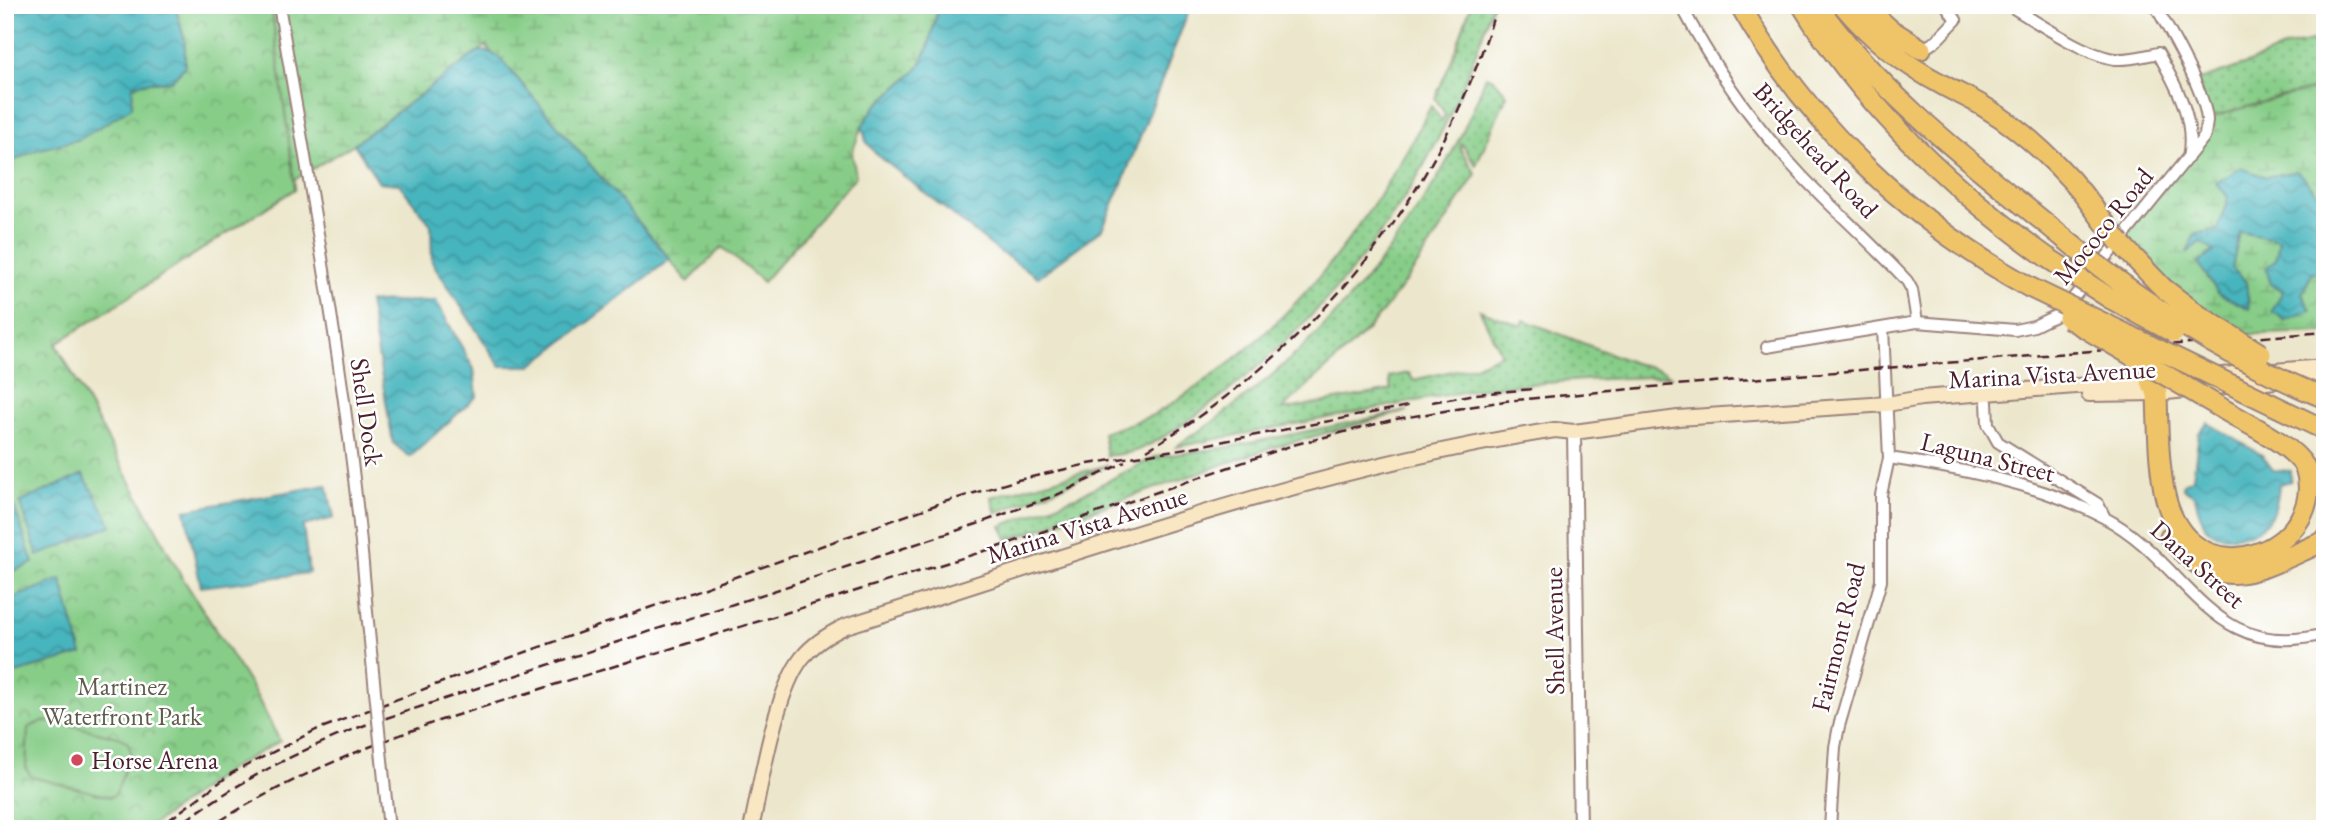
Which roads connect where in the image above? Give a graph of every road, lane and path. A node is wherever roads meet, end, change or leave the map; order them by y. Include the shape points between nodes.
1 (279, 5) edge
2 (1681, 5) edge
3 (1740, 5) edge
4 (1802, 5) edge
5 (1816, 5) edge
6 (1843, 5) edge
7 (1863, 5) edge
8 (1946, 5) edge
9 (2008, 5) edge
10 (2155, 5) edge
11 (1915, 57) junction
12 (2188, 158) junction
13 (2029, 287) junction
14 (1917, 322) junction
15 (1883, 328) junction
16 (1767, 347) dead end
17 (2325, 367) edge
18 (2290, 375) junction
19 (2325, 376) edge
20 (2218, 382) junction
21 (2325, 384) edge
22 (2152, 389) junction
23 (2325, 389) edge
24 (2325, 398) edge
25 (1987, 402) junction
26 (1887, 404) junction
27 (2325, 430) edge
28 (1574, 432) junction
29 (1889, 458) junction
30 (2086, 509) joint
31 (2105, 518) junction
32 (2325, 541) edge
33 (2325, 634) edge
34 (389, 829) edge
35 (751, 829) edge
36 (760, 829) edge
37 (1580, 829) edge
38 (1830, 829) edge

1 - 34 street, Shell Dock, bridge via 317,222 355,486
2 - 14 street, Bridgehead Road via 1722,74 1778,149 1907,281
3 - 13 highway via 1788,79 1849,151 1934,226
4 - 18 highway, bridge via 1842,64 1892,124 1960,188 2048,258 2146,319 2224,357
5 - 18 highway, bridge via 1898,100 2118,281 2211,342
6 - 11 highway via 1872,37
7 - 11 highway
8 - 11 street via 1956,20
9 - 12 street via 2107,57 2158,53 2180,92 2187,117
10 - 12 street, Mococo Road via 2179,48 2207,119 2205,136
11 - 18 highway, bridge via 1998,116 2060,168 2130,254 2172,295
12 - 14 street, Mococo Road via 2061,313 2015,330
13 - 22 highway, bridge via 2052,308 2284,447 2304,466 2311,485 2311,505 2303,526 2286,544 2263,556 2239,559 2203,549 2179,528 2167,504
13 - 27 highway, bridge
14 - 15 street, Mococo Road
15 - 16 street, Mococo Road
15 - 26 street
17 - 20 main road
18 - 21 highway
18 - 23 highway
18 - 24 highway, bridge
19 - 20 main road
20 - 22 main road, Marina Vista Avenue
22 - 25 main road, Marina Vista Avenue
22 - 26 main road, Marina Vista Avenue via 1921,398
22 - 32 highway via 2157,505 2168,534 2189,557 2218,571 2250,572
25 - 26 main road, Marina Vista Avenue
25 - 31 street, Laguna Street via 1988,424 1998,442 2098,503
26 - 28 main road, Marina Vista Avenue via 1678,418
26 - 29 street, Laguna Street
28 - 35 main road, Marina Vista Avenue via 1555,430 1396,460 846,626 802,657 786,687
28 - 36 main road, Marina Vista Avenue via 1294,496 836,640 811,659 795,687
28 - 37 street, Shell Avenue
29 - 30 street, Laguna Street via 1997,479
29 - 38 street, Fairmont Road via 1881,495 1881,581 1839,726
30 - 31 street, Dana Street
31 - 33 street, Dana Street via 2156,555 2216,617 2231,626 2279,639

